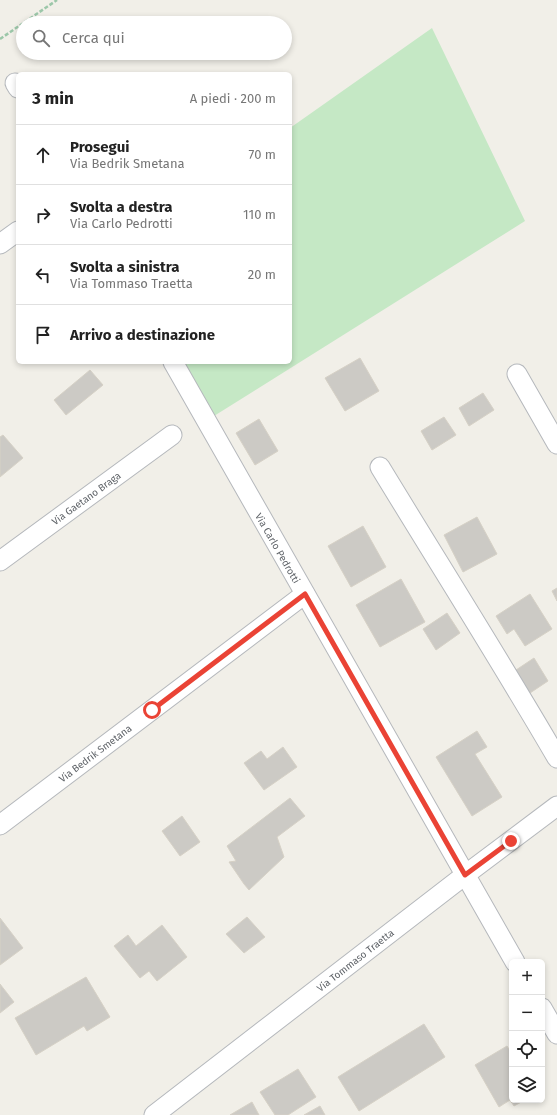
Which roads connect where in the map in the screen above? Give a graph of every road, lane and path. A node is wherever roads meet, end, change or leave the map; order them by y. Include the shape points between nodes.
1 (57, 0) edge
2 (34, 16) edge
3 (16, 28) edge
4 (0, 39) edge
5 (16, 232) edge
6 (0, 244) edge
7 (174, 364) edge
8 (516, 374) dead end
9 (172, 435) dead end
10 (557, 444) edge
11 (380, 467) dead end
12 (0, 561) edge
13 (305, 594) junction
14 (557, 758) edge
15 (557, 806) edge
16 (0, 825) edge
17 (465, 875) junction
18 (513, 959) edge
19 (545, 1013) edge
20 (557, 1034) edge
21 (154, 1115) edge

1 - 2 path
3 - 4 path
5 - 6 street
7 - 13 street, Via Carlo Pedrotti
8 - 10 street
9 - 12 street, Via Gaetano Braga
11 - 14 street via 518,689
13 - 16 street, Via Bedrik Smetana
13 - 17 street, Via Carlo Pedrotti
15 - 17 street, Via Tommaso Traetta
17 - 18 street, Via Carlo Pedrotti
17 - 21 street, Via Tommaso Traetta
19 - 20 street

